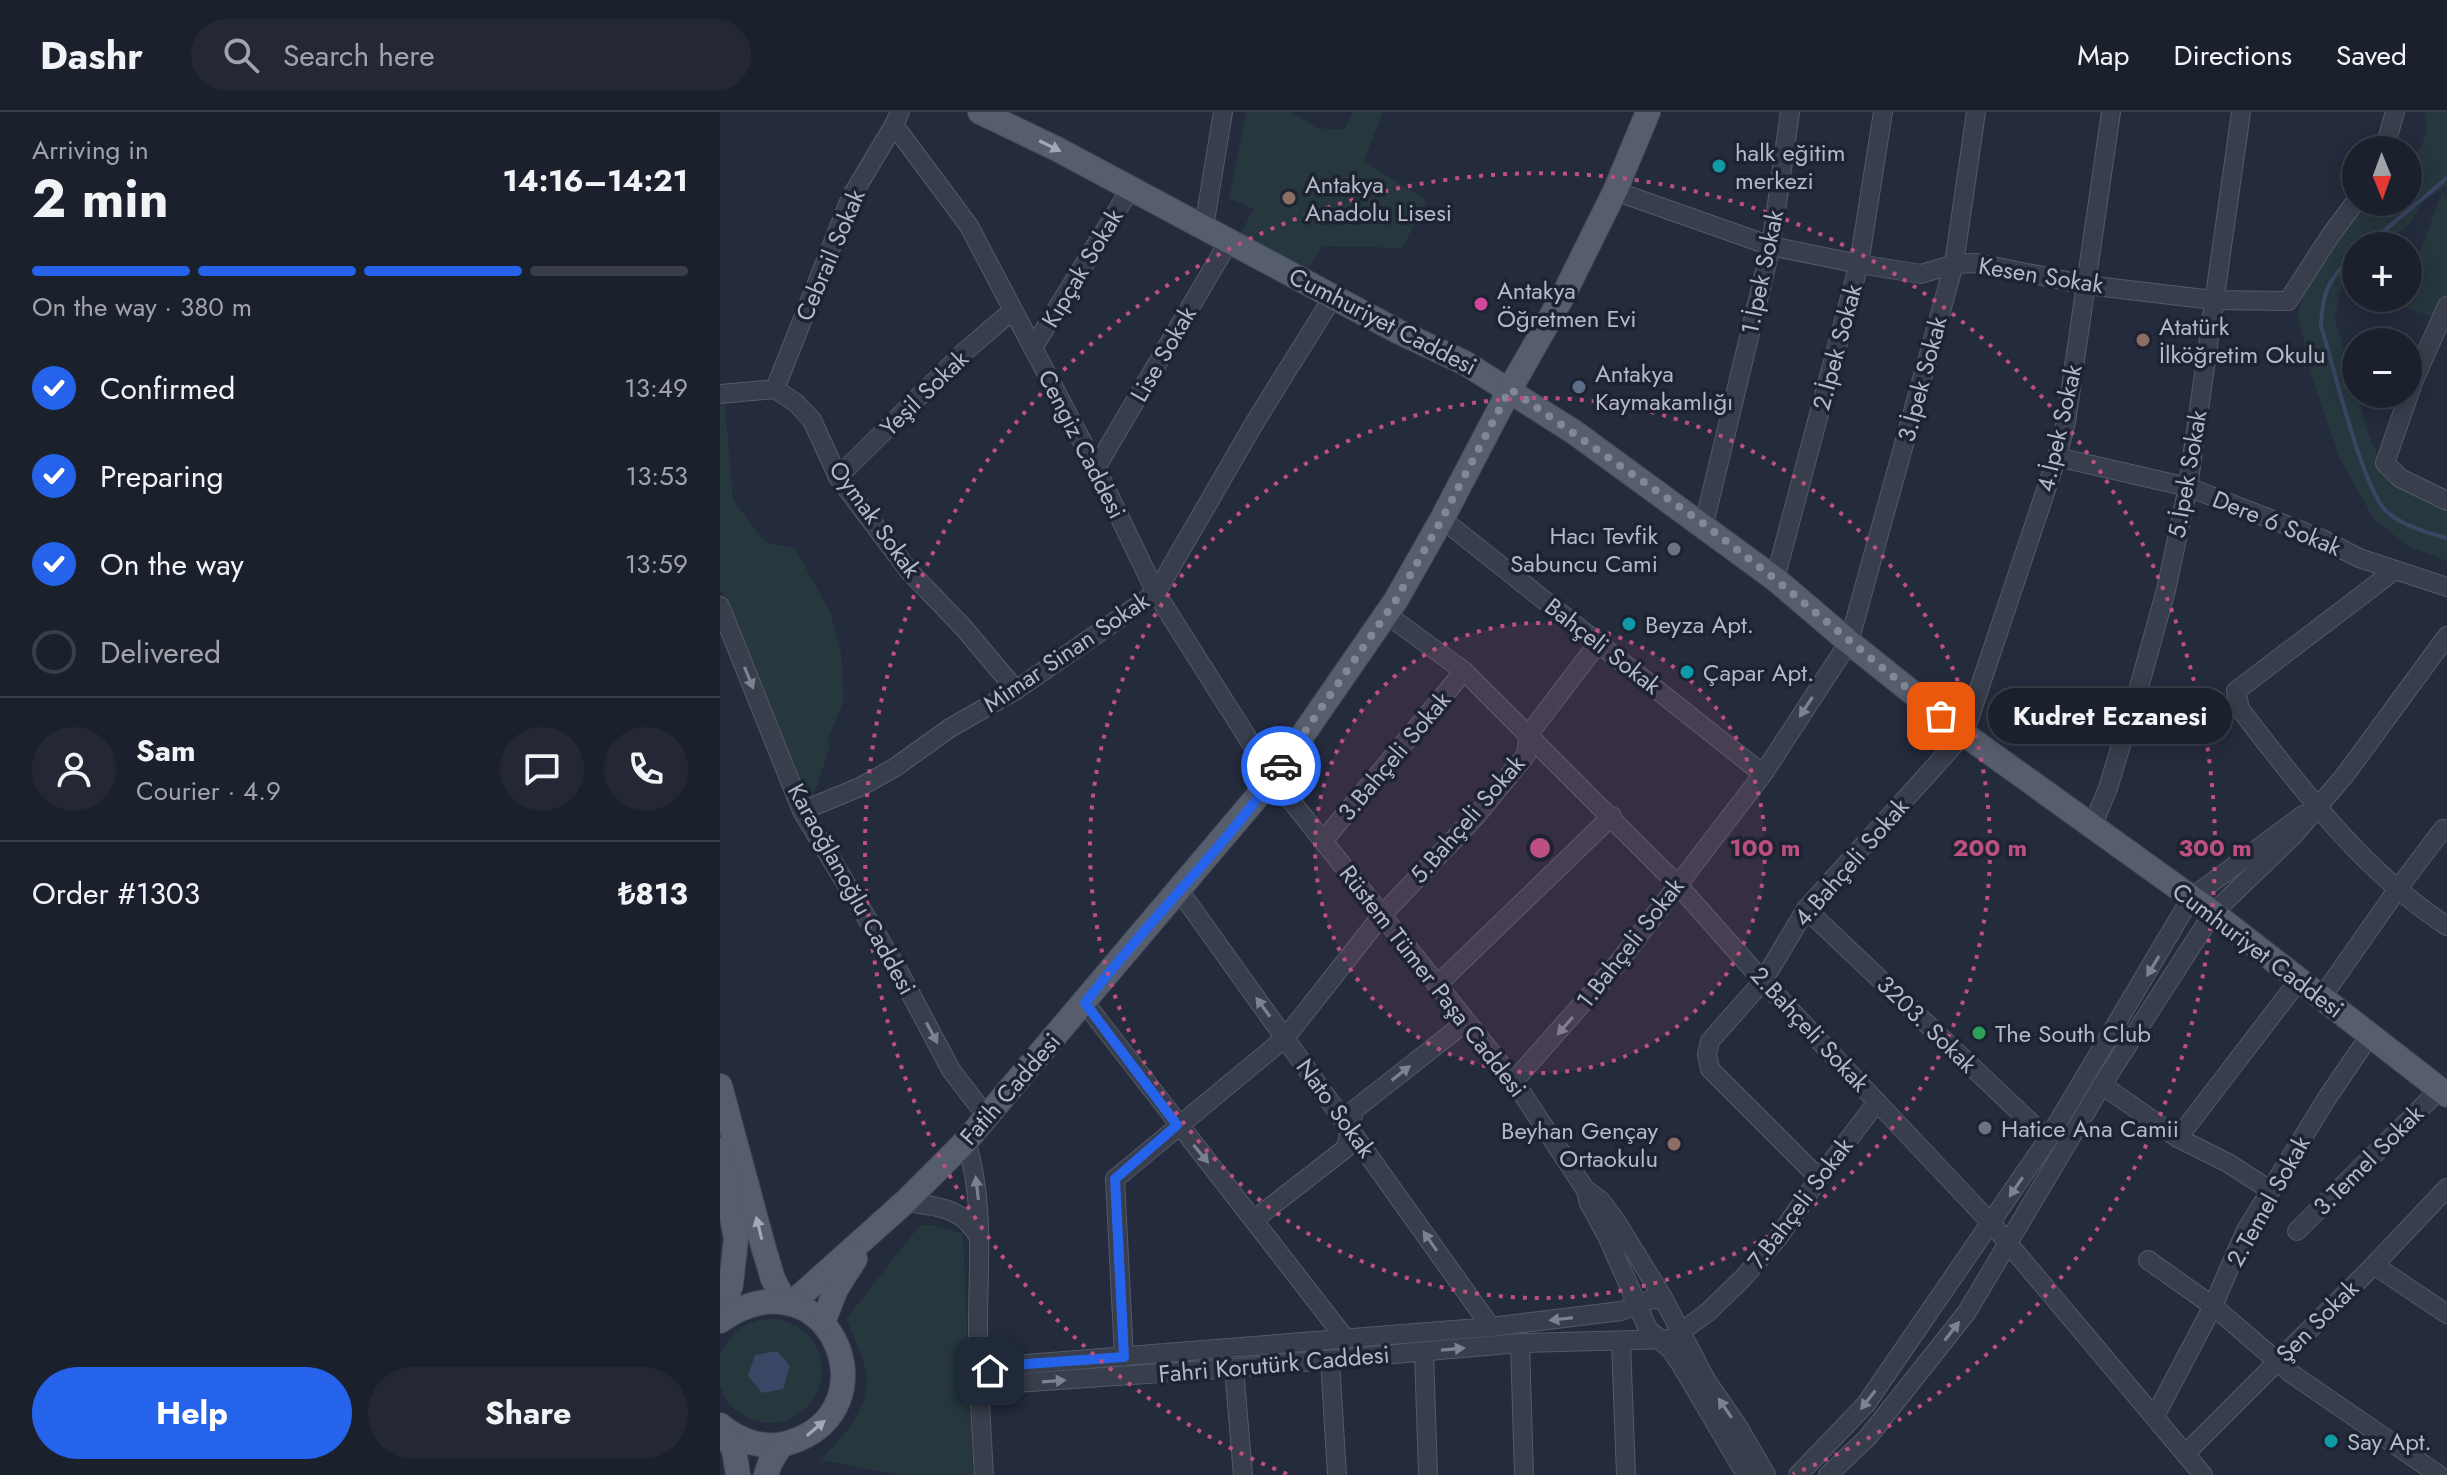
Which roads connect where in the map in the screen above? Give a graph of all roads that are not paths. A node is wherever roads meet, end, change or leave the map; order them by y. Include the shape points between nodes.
1 (980, 112) edge
2 (1223, 112) edge
3 (1648, 112) edge
4 (1790, 112) edge
5 (1883, 112) edge
6 (1976, 112) edge
7 (2111, 112) edge
8 (2241, 112) edge
9 (2395, 112) edge
10 (897, 119) edge
11 (2388, 136) edge
12 (1131, 188) junction
13 (1615, 191) junction
14 (2345, 216) edge
15 (1204, 227) junction
16 (1229, 241) junction
17 (1771, 246) junction
18 (1859, 264) junction
19 (1954, 264) junction
20 (2087, 285) junction
21 (1333, 297) junction
22 (2213, 300) junction
23 (2447, 306) edge
24 (1013, 310) junction
25 (1033, 348) junction
26 (775, 389) junction
27 (1510, 389) junction
28 (720, 394) edge
29 (2057, 457) junction
30 (1096, 468) junction
31 (838, 477) junction
32 (2188, 487) junction
33 (2447, 501) edge
34 (1442, 519) junction
35 (1704, 524) junction
36 (2395, 570) junction
37 (1775, 579) junction
38 (2447, 587) edge
39 (1156, 593) junction
40 (720, 606) edge
41 (1386, 614) junction
42 (2447, 636) edge
43 (1599, 642) junction
44 (1849, 642) junction
45 (1464, 671) junction
46 (1016, 690) junction
47 (1529, 734) junction
48 (1964, 734) junction
49 (1763, 774) junction
50 (1273, 778) junction
51 (2316, 807) junction
52 (802, 811) junction
53 (1612, 816) junction
54 (2092, 827) junction
55 (2443, 829) dead end
56 (1323, 841) junction
57 (1677, 884) junction
58 (1179, 890) junction
59 (2397, 890) junction
60 (2191, 898) junction
61 (1806, 909) junction
62 (2213, 913) junction
63 (1382, 915) junction
64 (2447, 926) edge
65 (2299, 980) junction
66 (1763, 981) junction
67 (1437, 985) junction
68 (2322, 997) junction
69 (1085, 1003) junction
70 (1466, 1022) junction
71 (2370, 1035) junction
72 (1285, 1038) junction
73 (1514, 1081) junction
74 (2102, 1085) junction
75 (720, 1086) edge
76 (2443, 1092) edge
77 (1877, 1102) junction
78 (987, 1117) junction
79 (1177, 1125) junction
80 (1350, 1128) junction
81 (2178, 1138) junction
82 (2048, 1139) junction
83 (966, 1141) junction
84 (720, 1150) edge
85 (1819, 1178) junction
86 (2447, 1188) edge
87 (1585, 1189) junction
88 (2270, 1190) junction
89 (905, 1202) junction
90 (1255, 1219) junction
91 (1991, 1223) junction
92 (877, 1228) junction
93 (2297, 1231) dead end
94 (978, 1236) junction
95 (2006, 1244) junction
96 (2148, 1260) dead end
97 (2374, 1265) junction
98 (1664, 1300) junction
99 (788, 1303) junction
100 (1637, 1305) junction
101 (2213, 1306) junction
102 (2447, 1314) edge
103 (720, 1320) edge
104 (823, 1322) junction
105 (1491, 1327) junction
106 (1682, 1332) junction
107 (1345, 1338) junction
108 (1659, 1340) junction
109 (1621, 1342) junction
110 (1520, 1343) junction
111 (1424, 1352) junction
112 (1124, 1357) junction
113 (1330, 1360) junction
114 (2277, 1361) junction
115 (1234, 1368) junction
116 (978, 1375) junction
117 (2155, 1416) junction
118 (721, 1426) edge
119 (781, 1445) junction
120 (2186, 1453) junction
121 (738, 1475) edge
122 (766, 1475) edge
123 (984, 1475) edge
124 (1243, 1475) edge
125 (1337, 1475) edge
126 (1428, 1475) edge
127 (1524, 1475) edge
128 (1626, 1475) edge
129 (1746, 1475) edge
130 (1766, 1475) edge
131 (1798, 1475) edge
132 (1828, 1475) edge
133 (2203, 1475) edge
134 (2439, 1475) edge

1 -> 12 main road, Cumhuriyet Caddesi
2 - 15 street
3 - 13 main road, Fatih Caddesi
4 - 17 street, 1.İpek Sokak
5 - 18 street, 2.İpek Sokak
6 - 19 street, 3.İpek Sokak
7 - 20 street, 4.İpek Sokak
8 - 22 street, 5.İpek Sokak
9 - 11 street
10 - 24 street, Cengiz Caddesi via 969,226
10 - 26 street, Cebrail Sokak via 851,197
12 - 15 main road, Cumhuriyet Caddesi
12 - 25 street, Kıpçak Sokak
13 - 17 street, Kesen Sokak
13 - 27 main road, Fatih Caddesi
14 - 22 street, Kesen Sokak via 2288,301
15 - 16 main road, Cumhuriyet Caddesi
16 - 21 main road, Cumhuriyet Caddesi
16 - 30 street, Lise Sokak
17 - 18 street, Kesen Sokak
17 - 35 street, 1.İpek Sokak
18 - 19 street, Kesen Sokak via 1921,274
18 - 37 street, 2.İpek Sokak
19 - 20 street, Kesen Sokak via 1977,263
19 - 44 street, 3.İpek Sokak
20 - 22 street, Kesen Sokak
20 - 29 street, 4.İpek Sokak
21 - 27 main road, Cumhuriyet Caddesi
21 - 39 street, Mimar Sinan Sokak
22 - 32 street, 5.İpek Sokak
23 - 33 street via 2385,463 2400,478
24 - 25 street, Cengiz Caddesi
24 - 31 street, Yeşil Sokak
25 - 30 street, Cengiz Caddesi
26 - 28 street
26 - 31 street, Oymak Sokak via 812,420
27 - 34 main road, Fatih Caddesi
27 - 35 main road, Cumhuriyet Caddesi
29 - 32 street, Dere 6 Sokak
29 - 48 street, 4.İpek Sokak
30 - 39 street, Cengiz Caddesi
31 - 46 street, Oymak Sokak via 909,571
32 - 36 street, Dere 6 Sokak
32 - 54 street, 5.İpek Sokak via 2141,680
34 - 41 main road, Fatih Caddesi
34 - 43 street, Bahçeli Sokak
35 - 37 main road, Cumhuriyet Caddesi
36 - 38 street, Dere 6 Sokak
36 - 51 street via 2236,691 2240,709
37 - 44 main road, Cumhuriyet Caddesi
39 - 46 street, Mimar Sinan Sokak
39 - 50 street, Cengiz Caddesi
40 -> 52 street, Karaoğlanoğlu Caddesi
41 - 45 street, 2.Bahçeli Sokak
41 - 50 main road, Fatih Caddesi
42 - 51 street
43 - 47 street, 5.Bahçeli Sokak
43 - 49 street, Bahçeli Sokak
44 - 48 main road, Cumhuriyet Caddesi
44 -> 49 street, 1.Bahçeli Sokak
45 - 47 street, 2.Bahçeli Sokak
45 - 56 street, 3.Bahçeli Sokak
46 - 52 street, Mimar Sinan Sokak via 883,775
47 - 53 street, 2.Bahçeli Sokak
47 - 63 street, 5.Bahçeli Sokak via 1526,755
48 - 54 main road, Cumhuriyet Caddesi
48 - 61 street, 4.Bahçeli Sokak
49 - 57 street, 1.Bahçeli Sokak
50 - 56 street, Rüstem Tümer Paşa Caddesi
50 - 58 main road, Fatih Caddesi
51 - 59 street
51 - 60 street
51 - 62 street
52 -> 78 street, Karaoğlanoğlu Caddesi via 897,968 951,1070
53 - 57 street, 2.Bahçeli Sokak
53 - 67 street
54 - 60 main road, Cumhuriyet Caddesi
55 - 59 street
56 - 63 street, Rüstem Tümer Paşa Caddesi
57 - 66 street, 2.Bahçeli Sokak
57 -> 73 street, 1.Bahçeli Sokak via 1618,963
58 - 69 main road, Fatih Caddesi
72 -> 58 street, Nato Sokak
59 - 64 street
59 - 68 street
60 - 62 main road, Cumhuriyet Caddesi
60 -> 82 street
61 - 66 street, 4.Bahçeli Sokak
61 - 82 street, 3203. Sokak
62 - 65 main road, Cumhuriyet Caddesi
62 - 74 street
63 - 67 street, Rüstem Tümer Paşa Caddesi
63 - 72 street, 5.Bahçeli Sokak
65 - 68 main road, Cumhuriyet Caddesi
65 - 81 street
66 - 77 street, 2.Bahçeli Sokak
66 - 85 street, 4.Bahçeli Sokak via 1710,1041 1710,1069
67 - 70 street, Rüstem Tümer Paşa Caddesi
68 - 71 main road, Cumhuriyet Caddesi
69 - 78 main road, Fatih Caddesi
69 - 79 street
70 - 73 street, Rüstem Tümer Paşa Caddesi
80 -> 70 street via 1354,1110
71 - 76 main road, Cumhuriyet Caddesi
71 - 88 street, 2.Temel Sokak
72 - 79 street, 5.Bahçeli Sokak
72 - 80 street, Nato Sokak
73 - 87 street, Rüstem Tümer Paşa Caddesi
74 - 81 street
74 - 95 street
99 -> 75 main road via 773,1279
76 - 93 street, 3.Temel Sokak
77 - 85 street, 7.Bahçeli Sokak
77 - 91 street, 2.Bahçeli Sokak
78 - 83 main road, Fatih Caddesi
79 -> 90 street
79 - 112 street, 5.Bahçeli Sokak via 1115,1179
80 - 90 street via 1346,1148
105 -> 80 street, Nato Sokak
81 - 88 street
82 -> 91 street
83 - 89 main road, Fatih Caddesi
94 -> 83 street via 980,1208
84 - 103 main road via 736,1239
85 - 106 street, 7.Bahçeli Sokak via 1743,1278
86 - 97 street, Şen Sokak
87 - 98 street, Rüstem Tümer Paşa Caddesi via 1616,1221
87 - 100 street, Rüstem Tümer Paşa Caddesi
88 - 101 street, 2.Temel Sokak
89 - 92 main road, Fatih Caddesi
89 - 94 street via 956,1212 971,1222
90 - 107 street
91 - 95 street, 2.Bahçeli Sokak
91 -> 131 street via 1866,1404
92 - 99 main road, Fatih Caddesi
92 - 104 main road, Fatih Caddesi via 842,1278
94 - 116 street
95 - 117 street, 2.Bahçeli Sokak
132 -> 95 street via 1868,1437 1967,1312
96 - 101 street
97 - 102 street
97 - 114 street, Şen Sokak
98 - 100 street, Fahri Korutürk Caddesi
98 - 106 street, Rüstem Tümer Paşa Caddesi
99 - 103 main road via 761,1301
99 - 104 main road
100 -> 105 street, Fahri Korutürk Caddesi
100 - 108 street, Rüstem Tümer Paşa Caddesi
101 - 114 street
101 - 117 street, 2.Temel Sokak
119 -> 104 main road via 822,1425 843,1385 843,1362
105 - 107 street, Fahri Korutürk Caddesi
106 - 108 street, Fahri Korutürk Caddesi
130 -> 106 street, Rüstem Tümer Paşa Caddesi
107 - 112 street, Fahri Korutürk Caddesi
108 - 109 street, Fahri Korutürk Caddesi
108 - 129 street, Rüstem Tümer Paşa Caddesi via 1681,1365
109 - 110 street, Fahri Korutürk Caddesi
109 - 128 street
111 -> 110 street, Fahri Korutürk Caddesi
110 - 127 street
111 - 113 street, Fahri Korutürk Caddesi
111 - 126 street
112 - 116 street, Fahri Korutürk Caddesi via 1014,1365
113 - 115 street, Fahri Korutürk Caddesi
113 - 125 street
114 - 120 street, Şen Sokak
114 - 134 street
116 -> 115 street, Fahri Korutürk Caddesi via 1015,1383
115 - 124 street
116 - 123 street
117 - 120 street, 2.Bahçeli Sokak
118 - 119 main road via 759,1445
118 - 121 main road via 734,1450
119 - 122 main road
120 - 133 street, 2.Bahçeli Sokak

